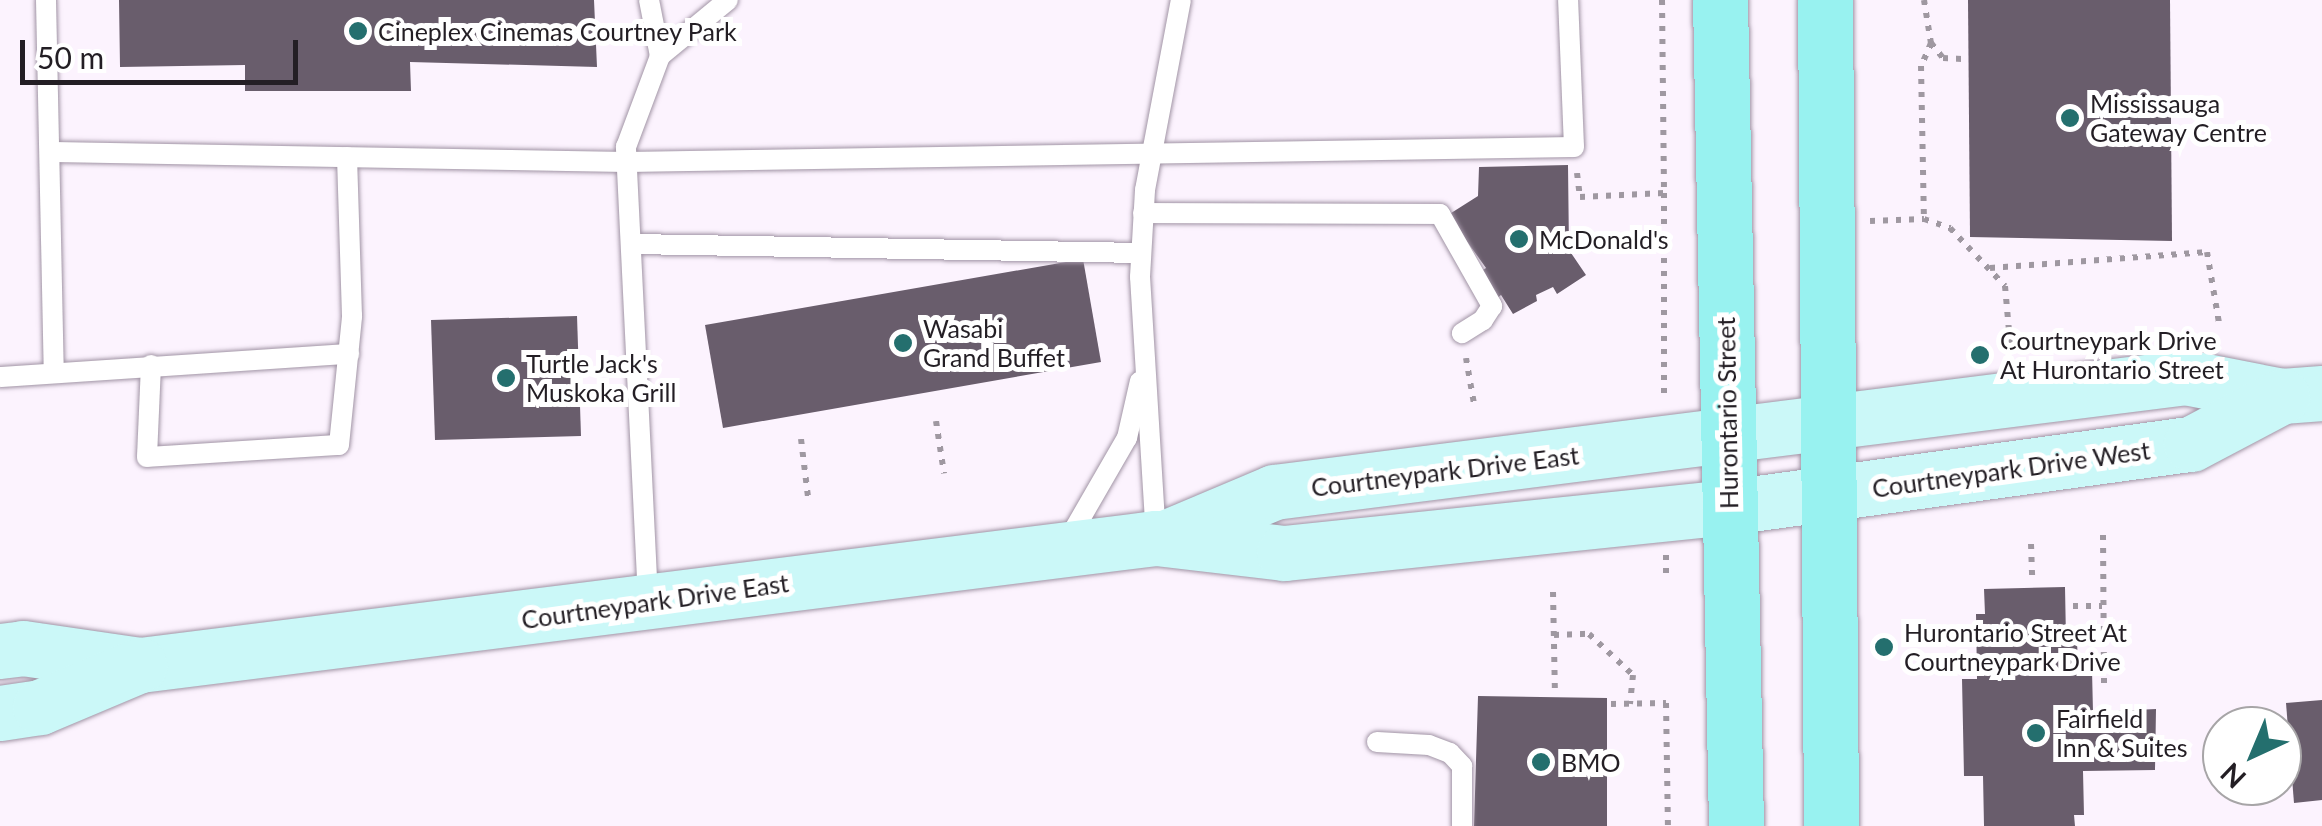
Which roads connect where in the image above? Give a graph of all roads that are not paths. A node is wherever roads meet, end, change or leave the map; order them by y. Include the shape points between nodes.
1 (46, 0) edge
2 (649, 0) edge
3 (728, 0) edge
4 (1180, 0) edge
5 (1568, 0) edge
6 (1720, 0) edge
7 (1825, 0) edge
8 (660, 56) junction
9 (52, 152) junction
10 (1151, 156) junction
11 (347, 157) junction
12 (627, 162) junction
13 (1144, 213) junction
14 (632, 244) junction
15 (1141, 253) junction
16 (1462, 332) road end
17 (349, 354) junction
18 (150, 364) junction
19 (54, 373) junction
20 (1141, 374) junction
21 (0, 377) edge
22 (2302, 395) edge
23 (1830, 422) junction
24 (1728, 434) junction
25 (1830, 495) junction
26 (1729, 507) junction
27 (1163, 537) junction
28 (1062, 548) junction
29 (648, 602) junction
30 (0, 651) edge
31 (140, 665) junction
32 (0, 713) edge
33 (1376, 742) dead end
34 (1462, 826) edge
35 (1736, 826) edge
36 (1831, 826) edge

1 - 9 lane
2 - 8 lane
3 - 8 lane
4 - 10 lane
5 - 10 lane via 1574,147
6 - 24 main road, Hurontario Street
7 - 23 main road
8 - 12 lane via 626,146
9 - 11 lane
9 - 19 lane
10 - 12 lane
10 - 13 lane
11 - 12 lane
11 - 17 lane
12 - 14 lane
13 - 15 lane
13 - 16 lane via 1440,214 1492,306
14 - 15 lane
14 - 29 lane
15 - 20 lane
17 - 18 lane
17 - 18 lane via 340,445 147,458
18 - 19 lane
19 - 21 lane
20 - 27 lane
20 - 28 lane via 1127,438
22 - 23 main road, Courtneypark Drive West via 2186,377
22 - 25 main road, Courtneypark Drive West via 2192,444
23 - 24 main road, Courtneypark Drive West
23 - 25 main road
24 - 26 main road, Hurontario Street
24 - 27 main road, Courtneypark Drive East via 1274,492
25 - 26 main road, Courtneypark Drive West
25 - 36 main road
26 - 27 main road, Courtneypark Drive East via 1284,553
26 - 35 main road, Hurontario Street
27 - 28 main road, Courtneypark Drive East
28 - 29 main road, Courtneypark Drive East
29 - 31 main road, Courtneypark Drive East
30 - 31 main road, Courtneypark Drive East via 22,648
31 - 32 main road, Courtneypark Drive East via 40,707
33 - 34 lane via 1450,753 1462,766

